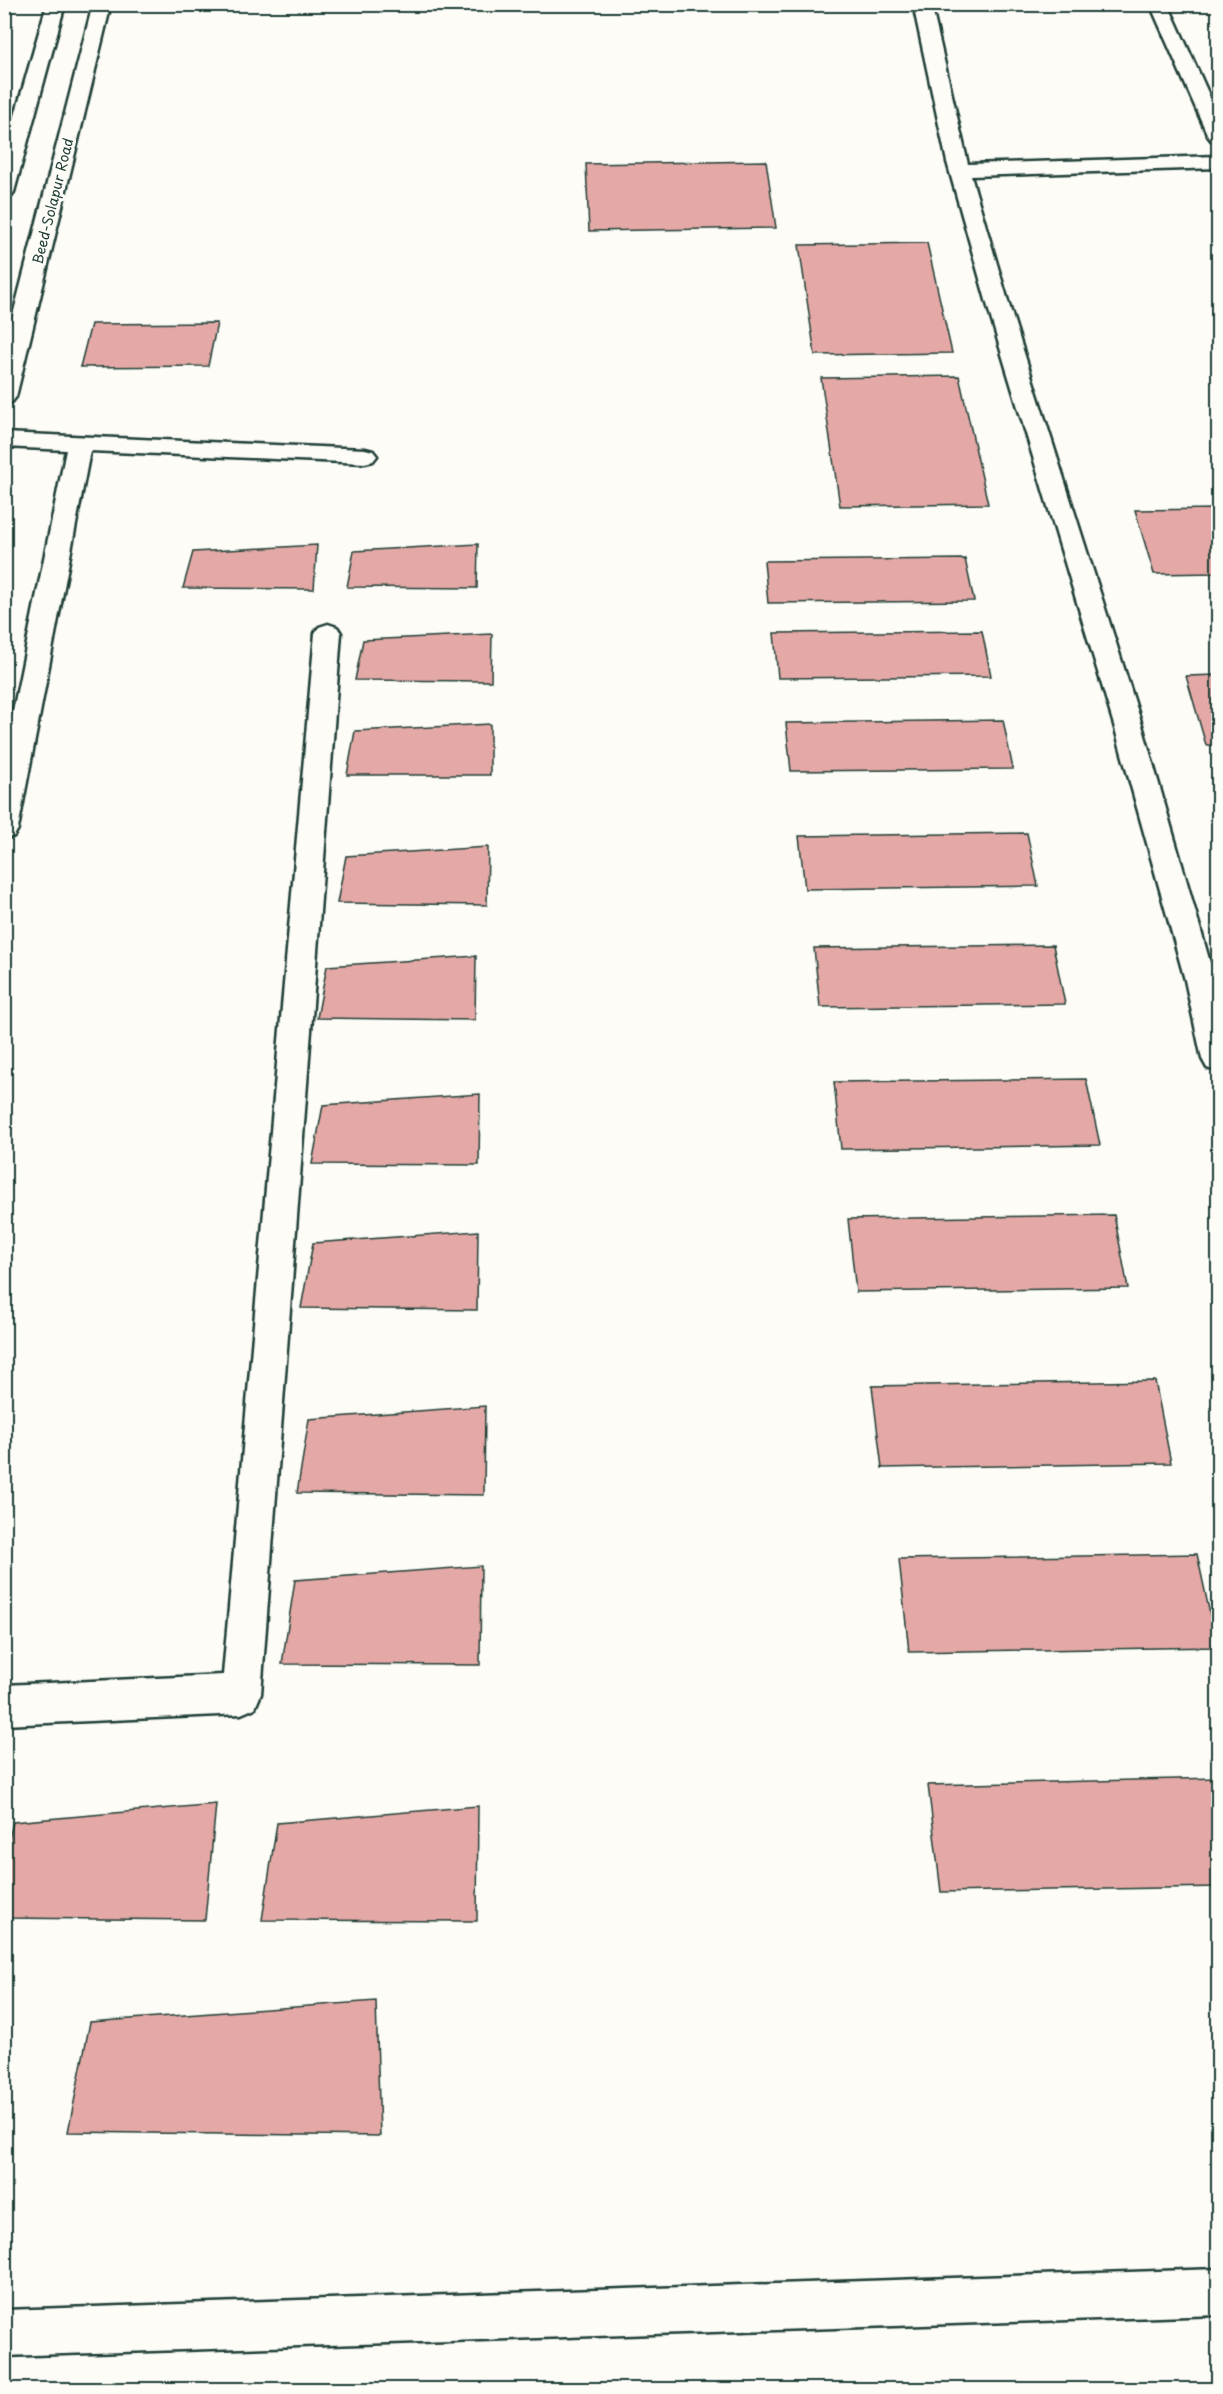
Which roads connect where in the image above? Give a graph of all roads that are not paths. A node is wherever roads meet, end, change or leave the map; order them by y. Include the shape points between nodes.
1 (56, 4) edge
2 (102, 4) edge
3 (922, 4) edge
4 (1159, 4) edge
5 (1218, 136) edge
6 (1218, 162) edge
7 (8, 167) edge
8 (960, 170) junction
9 (4, 192) edge
10 (4, 397) edge
11 (4, 440) edge
12 (80, 442) junction
13 (365, 456) dead end
14 (328, 633) dead end
15 (4, 829) edge
16 (1214, 1026) edge
17 (1218, 1059) edge
18 (4, 1705) edge
19 (1218, 2292) edge
20 (4, 2333) edge

1 - 7 street
2 - 10 street, Beed-Solapur Road
3 - 8 street
4 - 5 street
6 - 8 street
7 - 9 street
8 - 16 street via 1128,725
11 - 12 street
12 - 13 street
12 - 15 street
14 - 18 street via 241,1694
16 - 17 street
19 - 20 street

